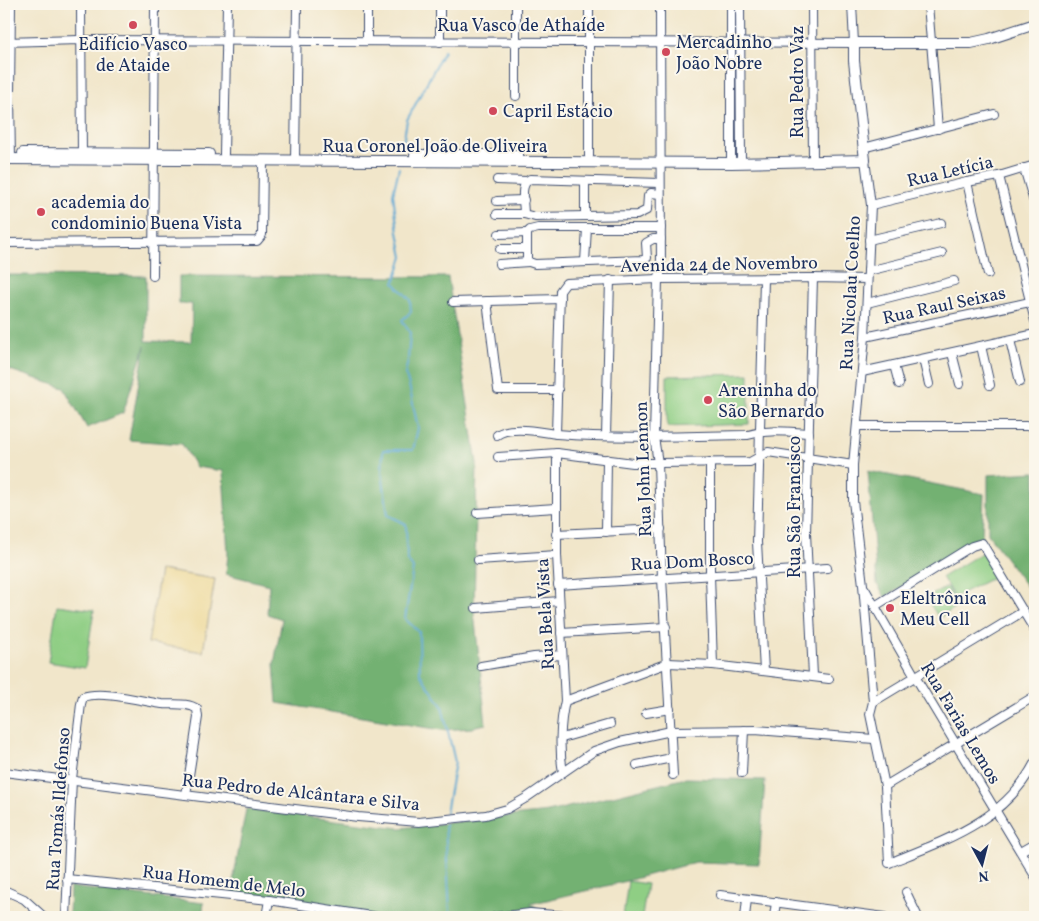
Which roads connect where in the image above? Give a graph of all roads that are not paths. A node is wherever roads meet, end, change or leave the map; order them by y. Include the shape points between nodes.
1 (11, 4) edge
2 (81, 4) edge
3 (154, 4) edge
4 (227, 4) edge
5 (297, 4) edge
6 (368, 4) edge
7 (440, 4) edge
8 (516, 4) edge
9 (589, 4) edge
10 (660, 4) edge
11 (731, 4) edge
12 (740, 4) edge
13 (812, 4) edge
14 (852, 4) edge
15 (928, 4) edge
16 (1035, 24) edge
17 (80, 40) junction
18 (154, 40) junction
19 (227, 40) junction
20 (297, 41) junction
21 (367, 41) junction
22 (589, 41) junction
23 (7, 42) edge
24 (440, 42) junction
25 (515, 42) junction
26 (660, 42) junction
27 (730, 42) junction
28 (740, 43) junction
29 (812, 43) junction
30 (854, 43) junction
31 (931, 44) junction
32 (7, 95) edge
33 (516, 96) dead end
34 (994, 114) dead end
35 (938, 129) junction
36 (224, 154) junction
37 (864, 154) junction
38 (8, 156) edge
39 (82, 156) junction
40 (589, 156) junction
41 (153, 157) junction
42 (295, 158) junction
43 (813, 158) junction
44 (660, 159) junction
45 (736, 159) junction
46 (263, 161) junction
47 (1035, 165) edge
48 (1024, 168) junction
49 (999, 176) junction
50 (497, 180) dead end
51 (527, 181) junction
52 (586, 181) junction
53 (967, 182) junction
54 (660, 183) junction
55 (660, 194) junction
56 (524, 200) junction
57 (497, 201) dead end
58 (871, 205) junction
59 (1035, 205) edge
60 (497, 214) dead end
61 (524, 214) junction
62 (585, 216) junction
63 (941, 223) dead end
64 (586, 228) junction
65 (661, 228) junction
66 (527, 233) junction
67 (499, 234) dead end
68 (661, 239) junction
69 (870, 240) junction
70 (153, 242) junction
71 (4, 243) edge
72 (500, 249) dead end
73 (527, 249) junction
74 (942, 253) dead end
75 (528, 262) junction
76 (585, 262) junction
77 (499, 264) dead end
78 (988, 274) dead end
79 (867, 275) junction
80 (153, 276) dead end
81 (813, 278) junction
82 (764, 279) junction
83 (610, 280) junction
84 (658, 280) junction
85 (954, 281) dead end
86 (560, 299) junction
87 (487, 301) junction
88 (454, 302) dead end
89 (1030, 302) junction
90 (867, 303) junction
91 (1035, 321) edge
92 (1035, 334) edge
93 (865, 337) junction
94 (1010, 340) junction
95 (981, 346) junction
96 (952, 353) junction
97 (923, 359) junction
98 (894, 365) junction
99 (862, 372) junction
100 (1020, 382) dead end
101 (899, 384) dead end
102 (929, 384) dead end
103 (960, 384) dead end
104 (990, 385) dead end
105 (558, 390) junction
106 (857, 426) junction
107 (1035, 426) edge
108 (760, 431) junction
109 (809, 433) junction
110 (497, 434) dead end
111 (556, 434) junction
112 (606, 436) junction
113 (654, 437) junction
114 (557, 453) junction
115 (498, 457) dead end
116 (760, 458) junction
117 (808, 458) junction
118 (607, 459) junction
119 (710, 462) junction
120 (658, 463) junction
121 (853, 465) junction
122 (556, 508) junction
123 (478, 513) dead end
124 (661, 529) junction
125 (606, 532) junction
126 (556, 534) junction
127 (557, 555) junction
128 (478, 560) dead end
129 (807, 568) junction
130 (827, 568) dead end
131 (758, 572) junction
132 (710, 575) junction
133 (662, 578) junction
134 (558, 585) junction
135 (863, 585) junction
136 (559, 601) junction
137 (875, 606) junction
138 (476, 608) dead end
139 (1024, 611) junction
140 (666, 627) junction
141 (1035, 631) edge
142 (561, 633) junction
143 (562, 655) junction
144 (668, 664) junction
145 (713, 664) junction
146 (481, 666) dead end
147 (764, 671) junction
148 (813, 676) junction
149 (916, 678) junction
150 (829, 679) dead end
151 (1035, 696) edge
152 (565, 701) junction
153 (873, 702) junction
154 (670, 709) junction
155 (646, 714) dead end
156 (610, 724) dead end
157 (744, 730) junction
158 (670, 731) junction
159 (562, 738) junction
160 (874, 739) junction
161 (956, 745) junction
162 (672, 758) junction
163 (1035, 762) edge
164 (637, 766) dead end
165 (4, 772) edge
166 (563, 772) junction
167 (742, 773) dead end
168 (673, 775) dead end
169 (72, 779) junction
170 (885, 786) junction
171 (186, 795) junction
172 (996, 811) junction
173 (1035, 843) edge
174 (1021, 851) junction
175 (1035, 876) edge
176 (67, 879) junction
177 (4, 890) edge
178 (906, 892) dead end
179 (720, 895) dead end
180 (747, 899) junction
181 (269, 900) junction
182 (776, 902) junction
183 (848, 915) edge
184 (44, 917) edge
185 (66, 917) edge
186 (266, 917) edge
187 (377, 917) edge
188 (495, 917) edge
189 (579, 917) edge
190 (744, 917) edge
191 (774, 917) edge
192 (885, 917) edge
193 (918, 917) edge

1 - 23 street
2 - 17 street
3 - 18 street
4 - 19 street
5 - 20 street
6 - 21 street
7 - 24 street
8 - 25 street
9 - 22 street
10 - 26 street, Rua John Lennon
11 - 27 street
12 - 28 street
13 - 29 street, Rua Pedro Vaz
14 - 30 street, Rua Nicolau Coelho
15 - 31 street
16 - 31 street, Rua Vasco de Athaíde via 971,43
17 - 18 street, Rua Vasco de Athaíde
17 - 23 street, Rua Vasco de Athaíde
17 - 39 street
18 - 19 street, Rua Vasco de Athaíde
18 - 41 street
19 - 20 street, Rua Vasco de Athaíde
19 - 36 street
20 - 21 street, Rua Vasco de Athaíde
20 - 42 street
21 - 24 street, Rua Vasco de Athaíde
22 - 25 street, Rua Vasco de Athaíde
22 - 26 street, Rua Vasco de Athaíde
22 - 40 street
23 - 32 street
24 - 25 street, Rua Vasco de Athaíde
25 - 33 street
26 - 27 street, Rua Vasco de Athaíde
26 - 44 street, Rua John Lennon
27 - 28 street, Rua Vasco de Athaíde
27 - 45 street
28 - 29 street, Rua Vasco de Athaíde
28 - 45 street
29 - 30 street, Rua Vasco de Athaíde
29 - 43 street, Rua Pedro Vaz
30 - 31 street, Rua Vasco de Athaíde
30 - 37 street, Rua Nicolau Coelho
31 - 35 street
32 - 38 street
34 - 35 street, Rua Coronel João de Oliveira
35 - 37 street, Rua Coronel João de Oliveira
36 - 41 street, Rua Coronel João de Oliveira
36 - 42 street, Rua Coronel João de Oliveira
37 - 43 street, Rua Coronel João de Oliveira
37 - 58 street, Rua Nicolau Coelho
38 - 39 street, Rua Coronel João de Oliveira
39 - 41 street, Rua Coronel João de Oliveira
40 - 42 street, Rua Coronel João de Oliveira
40 - 44 street, Rua Coronel João de Oliveira
41 - 46 street, Rua Coronel João de Oliveira
41 - 70 street
42 - 44 street, Rua Coronel João de Oliveira
42 - 46 street, Rua Coronel João de Oliveira
43 - 45 street, Rua Coronel João de Oliveira
44 - 45 street, Rua Coronel João de Oliveira
44 - 54 street, Rua John Lennon
46 - 70 street via 260,239
47 - 48 street, Rua Letícia
48 - 49 street, Rua Letícia
48 - 59 street
49 - 53 street, Rua Letícia
49 - 89 street
50 - 51 street
51 - 52 street
51 - 56 street
52 - 54 street
52 - 62 street
53 - 58 street, Rua Letícia
53 - 78 street
54 - 55 street, Rua John Lennon
55 - 62 street via 649,195 647,210 637,215
55 - 65 street, Rua John Lennon
56 - 57 street
56 - 61 street
58 - 69 street, Rua Nicolau Coelho
60 - 61 street
61 - 62 street via 534,217
63 - 69 street
64 - 65 street
64 - 66 street via 538,228
64 - 76 street
65 - 68 street, Rua John Lennon
66 - 67 street
66 - 73 street
68 - 76 street via 646,243 646,258 643,260
68 - 84 street, Rua John Lennon
69 - 79 street, Rua Nicolau Coelho
70 - 71 street
70 - 80 street
72 - 73 street
73 - 75 street
74 - 79 street, Avenida 24 de Novembro
75 - 76 street
75 - 77 street
79 - 81 street, Avenida 24 de Novembro
79 - 90 street, Rua Nicolau Coelho
81 - 82 street, Avenida 24 de Novembro
81 - 109 street, Rua São Francisco
82 - 84 street, Avenida 24 de Novembro
82 - 108 street
83 - 84 street, Avenida 24 de Novembro
83 - 86 street, Avenida 24 de Novembro via 566,283 561,288
83 - 112 street
84 - 113 street, Rua John Lennon
85 - 90 street
86 - 87 street
86 - 105 street
87 - 88 street
87 - 105 street via 498,390
89 - 91 street
89 - 93 street, Rua Raul Seixas
90 - 93 street, Rua Nicolau Coelho
92 - 94 street
93 - 99 street, Rua Nicolau Coelho
94 - 95 street
94 - 100 street
95 - 96 street
95 - 104 street
96 - 97 street
96 - 103 street
97 - 98 street
97 - 102 street
98 - 99 street
98 - 101 street
99 - 106 street, Rua Nicolau Coelho
105 - 111 street
106 - 107 street
106 - 121 street, Rua Nicolau Coelho
108 - 109 street
108 - 113 street via 748,435
108 - 116 street
109 - 117 street, Rua São Francisco
110 - 111 street via 530,430
111 - 112 street
112 - 113 street
113 - 120 street, Rua John Lennon
114 - 115 street
114 - 118 street
114 - 122 street, Rua Bela Vista
116 - 117 street via 768,452
116 - 119 street via 750,462
116 - 131 street
117 - 121 street
117 - 129 street, Rua São Francisco
118 - 120 street
118 - 125 street
119 - 120 street
119 - 132 street
120 - 124 street, Rua John Lennon
121 - 135 street, Rua Nicolau Coelho via 853,501
122 - 123 street
122 - 126 street, Rua Bela Vista
124 - 125 street
124 - 133 street, Rua John Lennon
125 - 126 street
126 - 127 street, Rua Bela Vista
127 - 128 street
127 - 134 street, Rua Bela Vista
129 - 130 street, Rua Dom Bosco
129 - 131 street, Rua Dom Bosco
129 - 148 street, Rua São Francisco
131 - 132 street, Rua Dom Bosco
131 - 147 street
132 - 133 street, Rua Dom Bosco
132 - 145 street
133 - 134 street, Rua Dom Bosco
133 - 140 street, Rua John Lennon
134 - 136 street, Rua Bela Vista
135 - 137 street, Rua Farias Lemos
135 - 153 street, Rua Nicolau Coelho
136 - 138 street
136 - 142 street, Rua Bela Vista
137 - 139 street via 972,546 983,544
137 - 149 street, Rua Farias Lemos
139 - 141 street
139 - 149 street
140 - 142 street
140 - 144 street, Rua John Lennon
142 - 143 street, Rua Bela Vista
143 - 146 street
143 - 152 street, Rua Bela Vista
144 - 145 street
144 - 152 street
144 - 154 street, Rua John Lennon
145 - 147 street
147 - 148 street
148 - 150 street
149 - 153 street
149 - 161 street, Rua Farias Lemos
151 - 161 street
152 - 159 street, Rua Bela Vista
153 - 160 street, Rua Nicolau Coelho via 870,714
154 - 155 street
154 - 158 street, Rua John Lennon
156 - 159 street
157 - 158 street, Rua Pedro de Alcântara e Silva
157 - 160 street, Rua Pedro de Alcântara e Silva
157 - 167 street
158 - 162 street, Rua John Lennon
158 - 166 street, Rua Pedro de Alcântara e Silva via 603,747
159 - 166 street, Rua Bela Vista
160 - 170 street, Rua Nicolau Coelho
161 - 170 street
161 - 172 street, Rua Farias Lemos
162 - 164 street
162 - 168 street, Rua John Lennon
163 - 172 street
165 - 169 street, Rua Pedro de Alcântara e Silva
166 - 171 street, Rua Pedro de Alcântara e Silva via 506,809 431,822 404,822
169 - 171 street, Rua Pedro de Alcântara e Silva
169 - 171 street, Rua Tomás Ildefonso via 83,697 95,695 189,705 197,709 198,717
169 - 176 street, Rua Tomás Ildefonso
170 - 172 street, Rua Nicolau Coelho via 889,863 960,834
172 - 174 street, Rua Farias Lemos
173 - 174 street
174 - 175 street, Rua Farias Lemos
176 - 181 street, Rua Homem de Melo
176 - 185 street, Rua Tomás Ildefonso
177 - 184 street via 24,898
178 - 193 street
179 - 180 street
180 - 182 street
180 - 190 street
181 - 186 street
181 - 187 street, Rua Homem de Melo
182 - 183 street
182 - 191 street
183 - 192 street
188 - 189 street via 530,913

